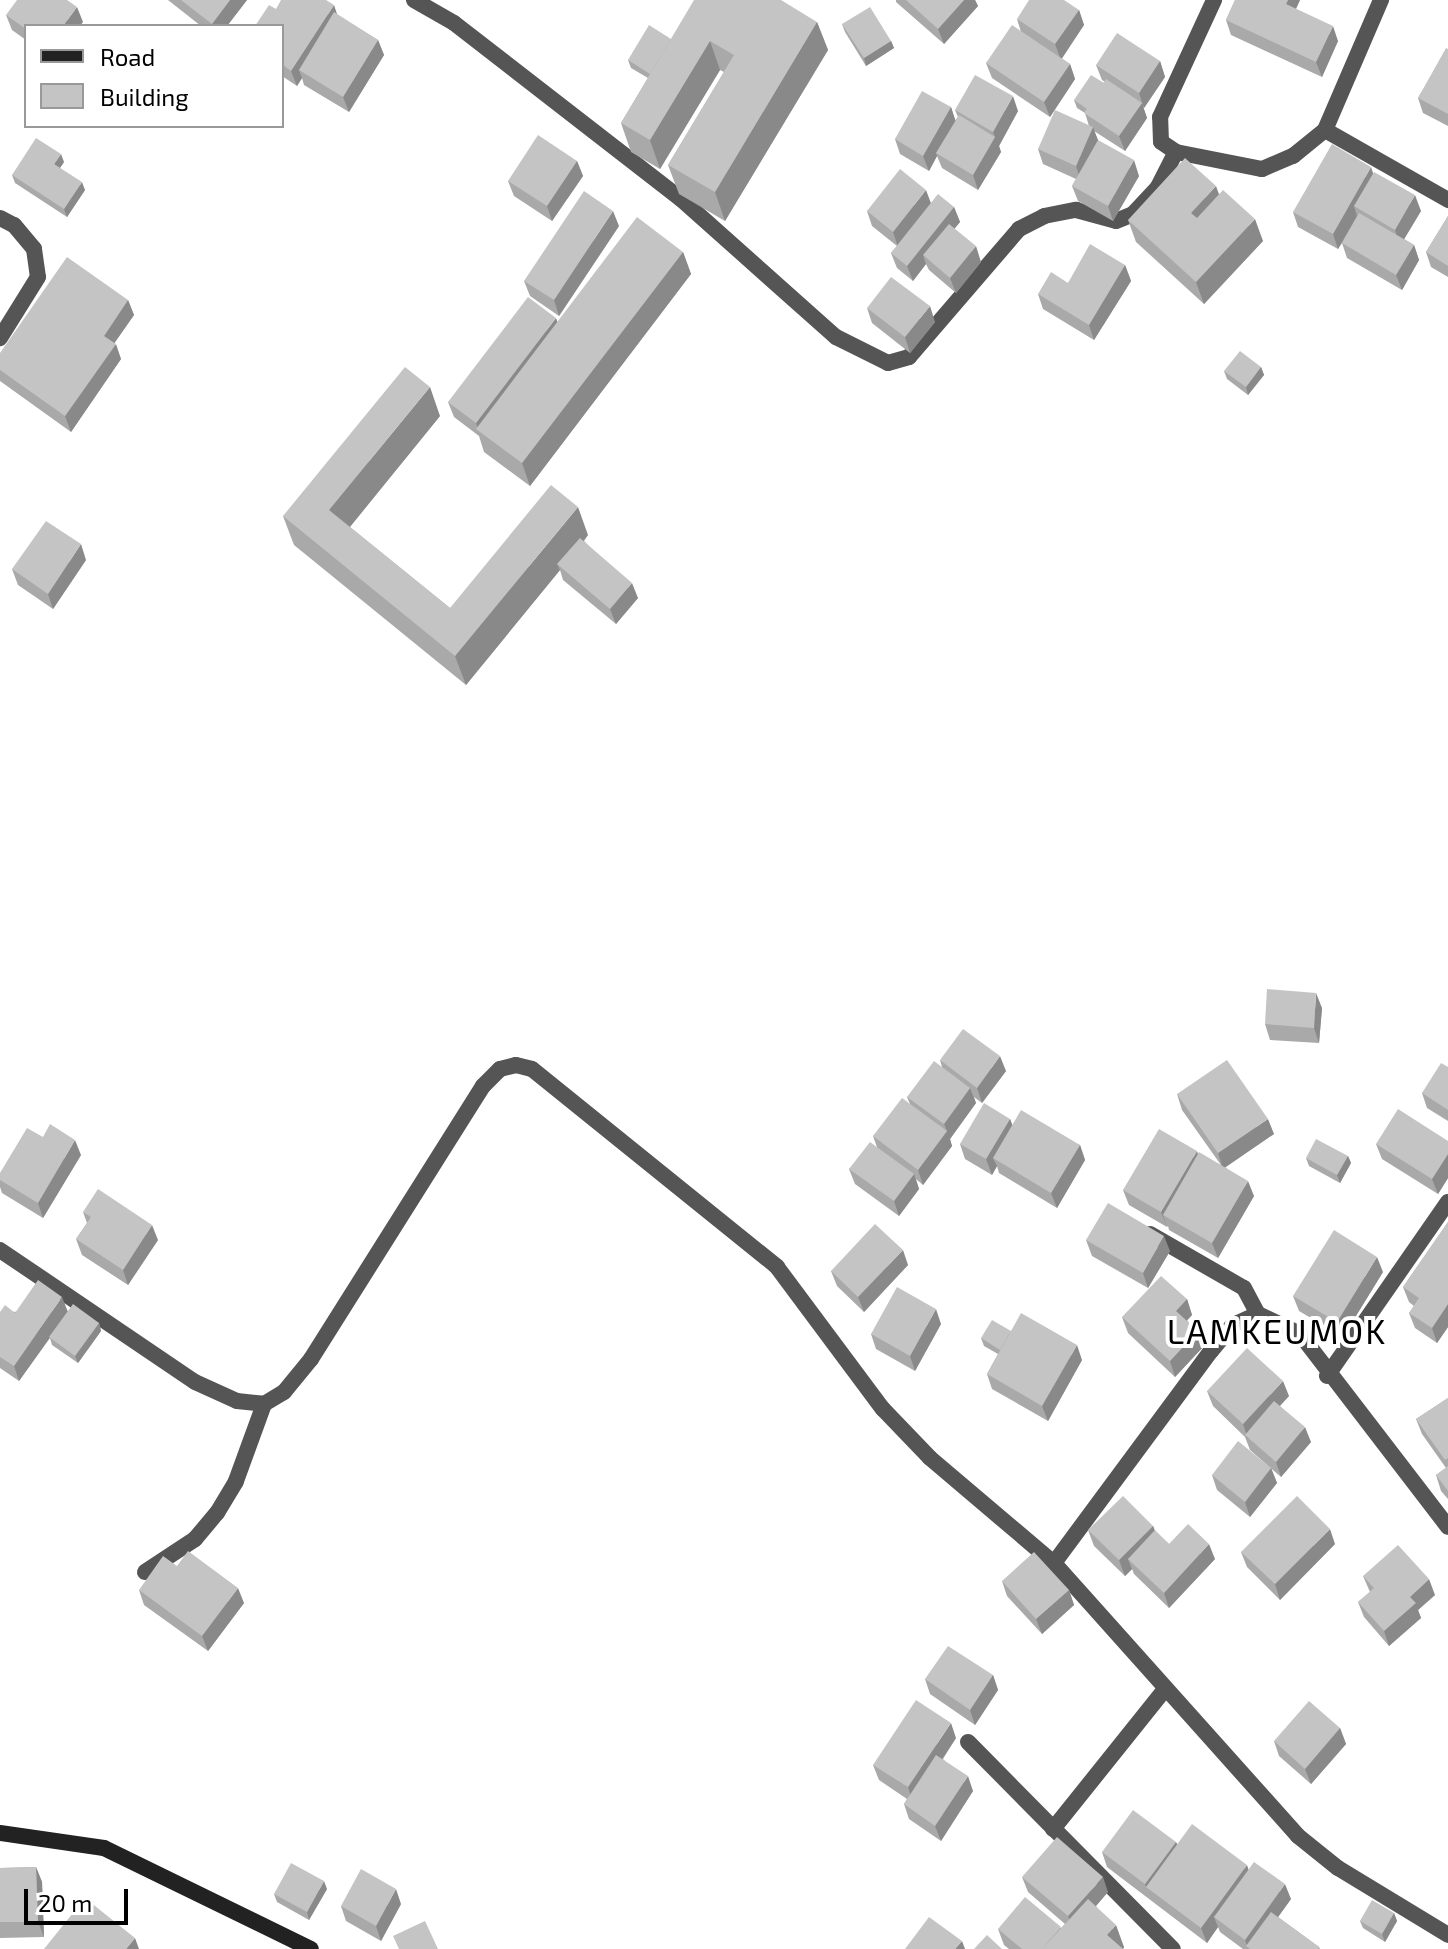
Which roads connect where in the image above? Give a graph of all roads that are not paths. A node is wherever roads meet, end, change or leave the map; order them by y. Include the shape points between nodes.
1 (414, 0) edge
2 (1214, 0) edge
3 (1381, 0) edge
4 (1325, 130) junction
5 (1176, 152) junction
6 (1448, 200) edge
7 (0, 218) edge
8 (0, 338) edge
9 (1448, 1202) edge
10 (1136, 1226) edge
11 (0, 1250) edge
12 (1258, 1314) junction
13 (1327, 1376) junction
14 (264, 1404) junction
15 (1448, 1527) edge
16 (1054, 1563) junction
17 (145, 1572) dead end
18 (1165, 1689) junction
19 (968, 1742) dead end
20 (1053, 1829) junction
21 (0, 1833) edge
22 (1448, 1935) edge
23 (311, 1949) edge
24 (1173, 1949) edge

1 - 5 street via 454,23 681,199 836,337 888,363 909,357 1019,229 1044,216 1076,210 1116,221 1133,214 1158,187
2 - 5 street via 1160,117 1161,142
3 - 4 street
4 - 5 street via 1293,156 1262,169
4 - 6 street
7 - 8 street via 14,225 34,249 38,277
9 - 13 street
10 - 12 street via 1244,1288
11 - 14 street via 195,1382 237,1401
12 - 13 street via 1300,1334
12 - 16 street via 1233,1325 1211,1351
13 - 15 street
14 - 16 street via 284,1392 311,1359 483,1086 500,1069 516,1065 532,1069 564,1093 777,1267 883,1409 930,1458
14 - 17 street via 236,1481 217,1513 195,1539
16 - 18 street
18 - 20 street
18 - 22 street via 1298,1836 1338,1868
19 - 20 street
20 - 24 street
21 - 23 street via 104,1848

